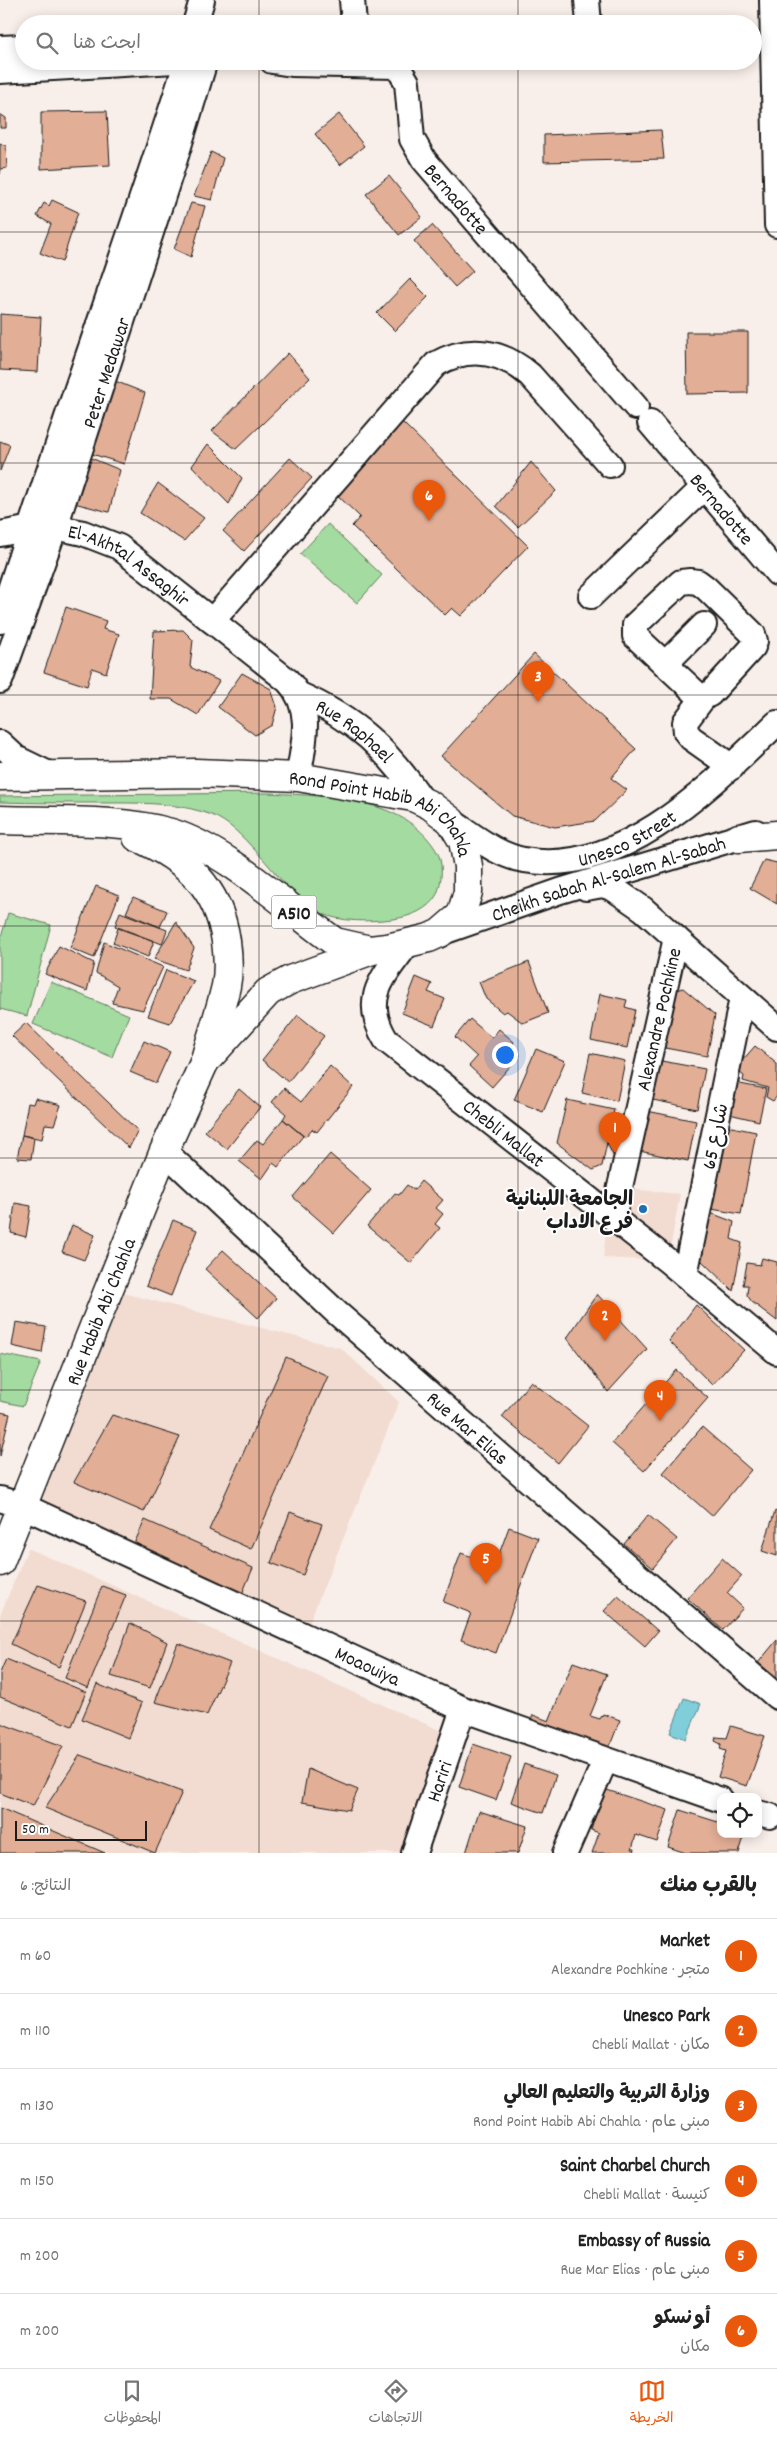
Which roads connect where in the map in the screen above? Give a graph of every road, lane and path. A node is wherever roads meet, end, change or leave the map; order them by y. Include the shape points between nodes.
1 (202, 0) edge
2 (352, 0) edge
3 (588, 0) edge
4 (772, 0) edge
5 (198, 15) edge
6 (206, 15) edge
7 (353, 15) edge
8 (589, 15) edge
9 (768, 44) edge
10 (15, 47) edge
11 (0, 48) edge
12 (18, 70) edge
13 (184, 70) edge
14 (201, 70) edge
15 (400, 70) edge
16 (0, 71) edge
17 (777, 225) edge
18 (68, 449) junction
19 (610, 466) dead end
20 (704, 487) junction
21 (55, 527) junction
22 (29, 528) junction
23 (0, 534) edge
24 (777, 572) edge
25 (591, 596) dead end
26 (0, 621) edge
27 (212, 621) junction
28 (704, 626) dead end
29 (665, 664) junction
30 (0, 681) edge
31 (298, 694) junction
32 (704, 696) junction
33 (777, 723) edge
34 (0, 744) edge
35 (732, 767) junction
36 (0, 776) edge
37 (52, 776) junction
38 (298, 777) junction
39 (422, 800) junction
40 (0, 820) edge
41 (451, 821) junction
42 (111, 824) junction
43 (777, 826) edge
44 (777, 835) edge
45 (739, 838) junction
46 (560, 891) junction
47 (426, 938) junction
48 (676, 938) junction
49 (374, 950) junction
50 (742, 998) junction
51 (777, 1028) edge
52 (204, 1063) junction
53 (164, 1152) junction
54 (612, 1218) junction
55 (685, 1275) junction
56 (777, 1352) edge
57 (12, 1502) edge
58 (0, 1562) edge
59 (777, 1697) edge
60 (463, 1709) junction
61 (605, 1761) junction
62 (717, 1799) edge
63 (414, 1853) edge
64 (565, 1853) edge

1 - 5 street
1 - 6 street
2 - 7 street
3 - 8 street
4 - 9 street
9 - 17 street
10 - 11 street
12 - 16 street
13 - 18 street, Peter Medawar
14 - 18 street, Peter Medawar via 175,159
15 - 20 street, Bernadotte via 407,82 412,139 424,160
18 - 21 street, Peter Medawar
18 - 22 street, Peter Medawar
19 - 27 street via 519,366 494,354 480,352 447,358 430,372
20 - 24 street, Bernadotte
20 - 25 street
21 - 22 street, El-Akhtal Assaghir
21 - 27 street, El-Akhtal Assaghir via 96,538 126,552
21 - 30 street, Peter Medawar
22 - 23 street, El-Akhtal Assaghir
22 - 26 street, Peter Medawar
27 - 31 street, El-Akhtal Assaghir via 288,681
28 - 29 street
29 - 32 street via 698,695
29 - 32 street via 635,636 635,625 682,582 698,582 753,634 755,642 710,694
31 - 38 street, El-Akhtal Assaghir via 306,731
31 - 39 street, Rue Raphael via 326,707 359,729 394,761
32 - 35 street via 685,722 686,732
33 - 35 street, Unesco Street
34 - 37 street via 16,758
35 - 41 street, Unesco Street via 644,834 625,844 582,857 542,862 508,856
36 - 37 main road, A510
37 - 38 main road, Rond Point Habib Abi Chahla / A510 via 196,774
38 - 39 main road, Rond Point Habib Abi Chahla / A510
39 - 41 main road, Rond Point Habib Abi Chahla / A510
40 - 42 main road, A510
41 - 47 main road, Rond Point Habib Abi Chahla / A510 via 466,853 468,892 461,915
42 - 49 main road, Rond Point Habib Abi Chahla / A510 via 170,833 204,849 233,866 335,942
42 - 52 main road via 176,857 205,885 220,913 227,944 228,969
43 - 45 street, Cheikh Sabah Al-Salem Al-Sabah
44 - 45 main road
45 - 46 street, Cheikh Sabah Al-Salem Al-Sabah
46 - 47 street, Cheikh Sabah Al-Salem Al-Sabah
46 - 48 street via 603,885 614,889 644,909
47 - 49 main road, Rond Point Habib Abi Chahla / A510
47 - 54 street, Chebli Mallat via 380,980 374,1000 377,1022 386,1040
48 - 50 street
48 - 54 street, Alexandre Pochkine
49 - 52 main road via 290,980 268,992
50 - 51 street
50 - 55 street, شارع 65
52 - 53 main road, Rue Habib Abi Chahla
53 - 57 main road, Rue Habib Abi Chahla
53 - 59 street, Rue Mar Elias via 337,1313
54 - 55 street, Chebli Mallat
55 - 56 street, Chebli Mallat
57 - 58 main road, Rue Habib Abi Chahla
57 - 60 street, Moaouiya
60 - 61 street, Moaouiya
60 - 63 street, Hariri
61 - 62 street, Moaouiya
61 - 64 street

